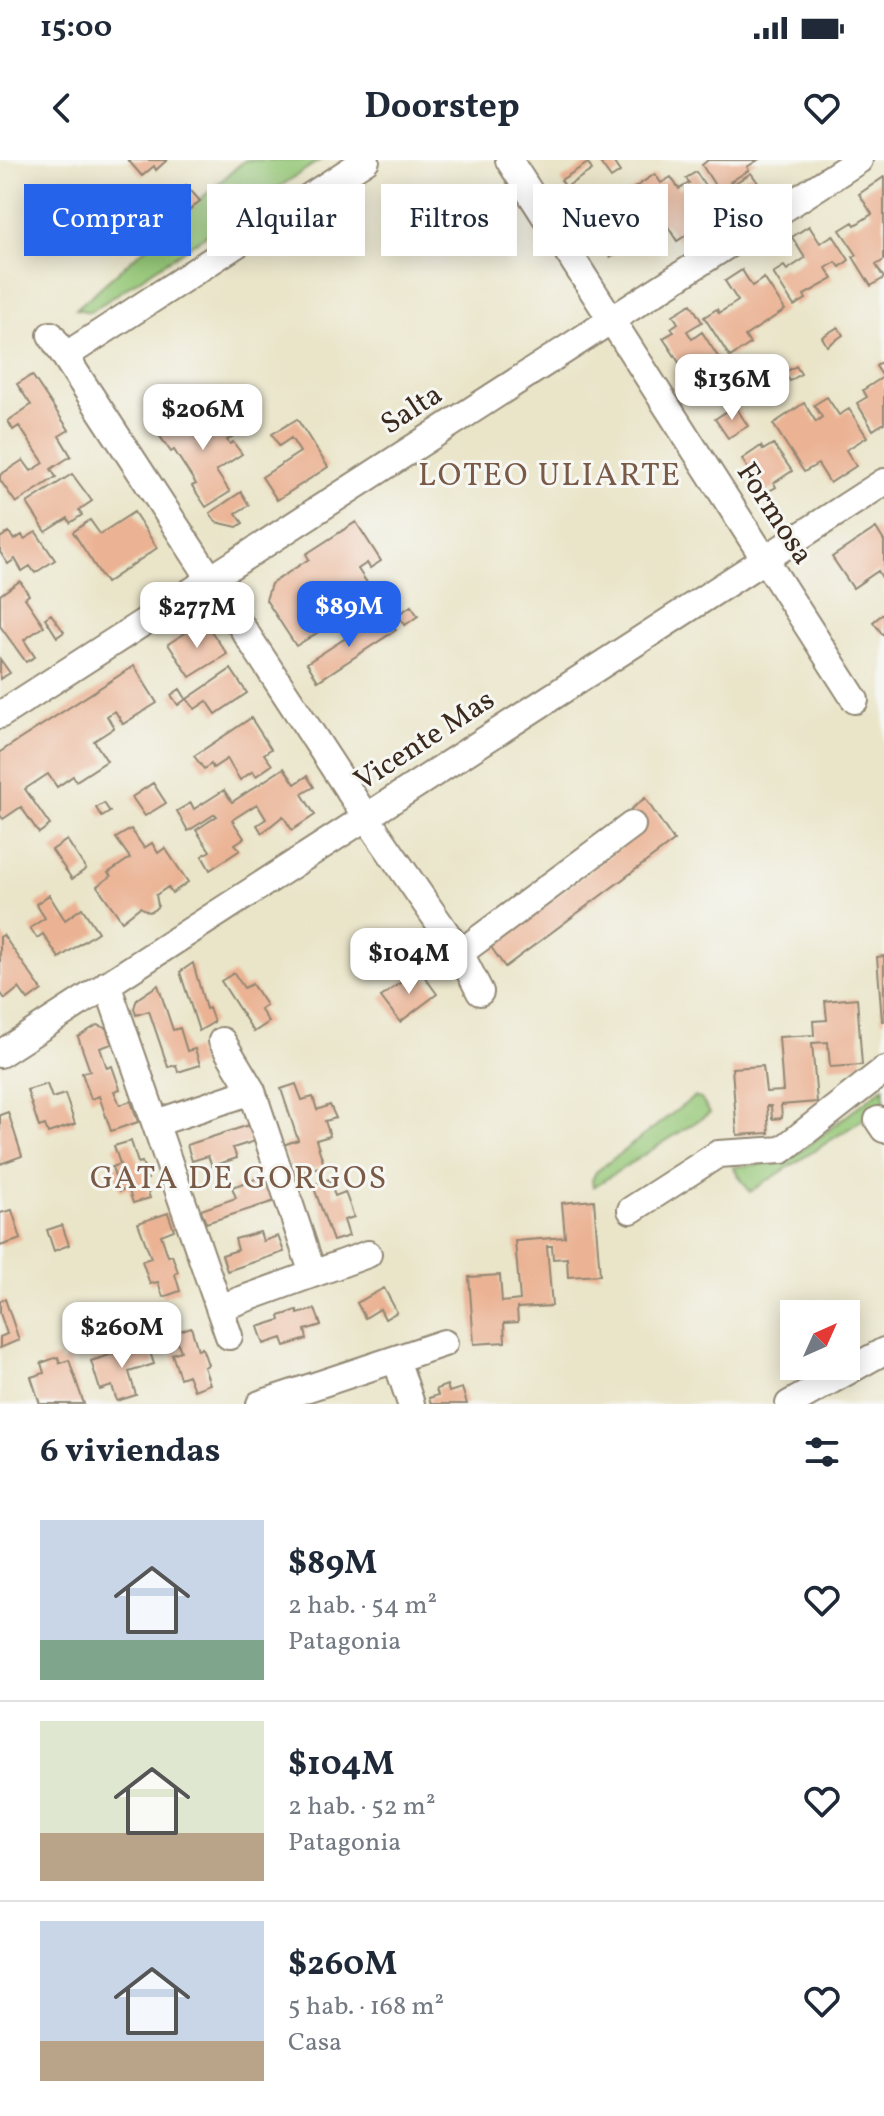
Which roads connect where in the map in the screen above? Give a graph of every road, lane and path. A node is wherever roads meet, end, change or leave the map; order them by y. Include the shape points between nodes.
1 (366, 160) edge
2 (509, 160) edge
3 (859, 160) edge
4 (611, 319) junction
5 (884, 482) edge
6 (765, 559) junction
7 (210, 579) junction
8 (855, 700) dead end
9 (0, 715) edge
10 (366, 817) junction
11 (632, 825) dead end
12 (460, 953) junction
13 (107, 984) junction
14 (480, 992) dead end
15 (222, 1041) dead end
16 (0, 1054) edge
17 (884, 1070) edge
18 (252, 1091) junction
19 (156, 1123) junction
20 (631, 1210) dead end
21 (368, 1254) dead end
22 (313, 1274) junction
23 (219, 1308) junction
24 (229, 1336) dead end
25 (444, 1343) dead end
26 (884, 1351) edge
27 (396, 1359) junction
28 (260, 1404) edge
29 (411, 1404) edge
30 (789, 1404) edge

1 - 7 street via 58,345
2 - 4 street, Formosa
3 - 4 street, Salta
4 - 6 street, Formosa
4 - 7 street, Salta
5 - 6 street, Vicente Mas
6 - 8 street, Formosa
6 - 10 street, Vicente Mas
7 - 9 street, Salta
7 - 10 street
10 - 12 street
10 - 13 street, Vicente Mas
11 - 12 street
12 - 14 street
13 - 16 street, Vicente Mas
13 - 19 street
15 - 18 street
17 - 20 street via 782,1150 718,1154
18 - 19 street
18 - 22 street
19 - 23 street
21 - 22 street
22 - 23 street
23 - 24 street
25 - 27 street
26 - 30 street
27 - 28 street
27 - 29 street

